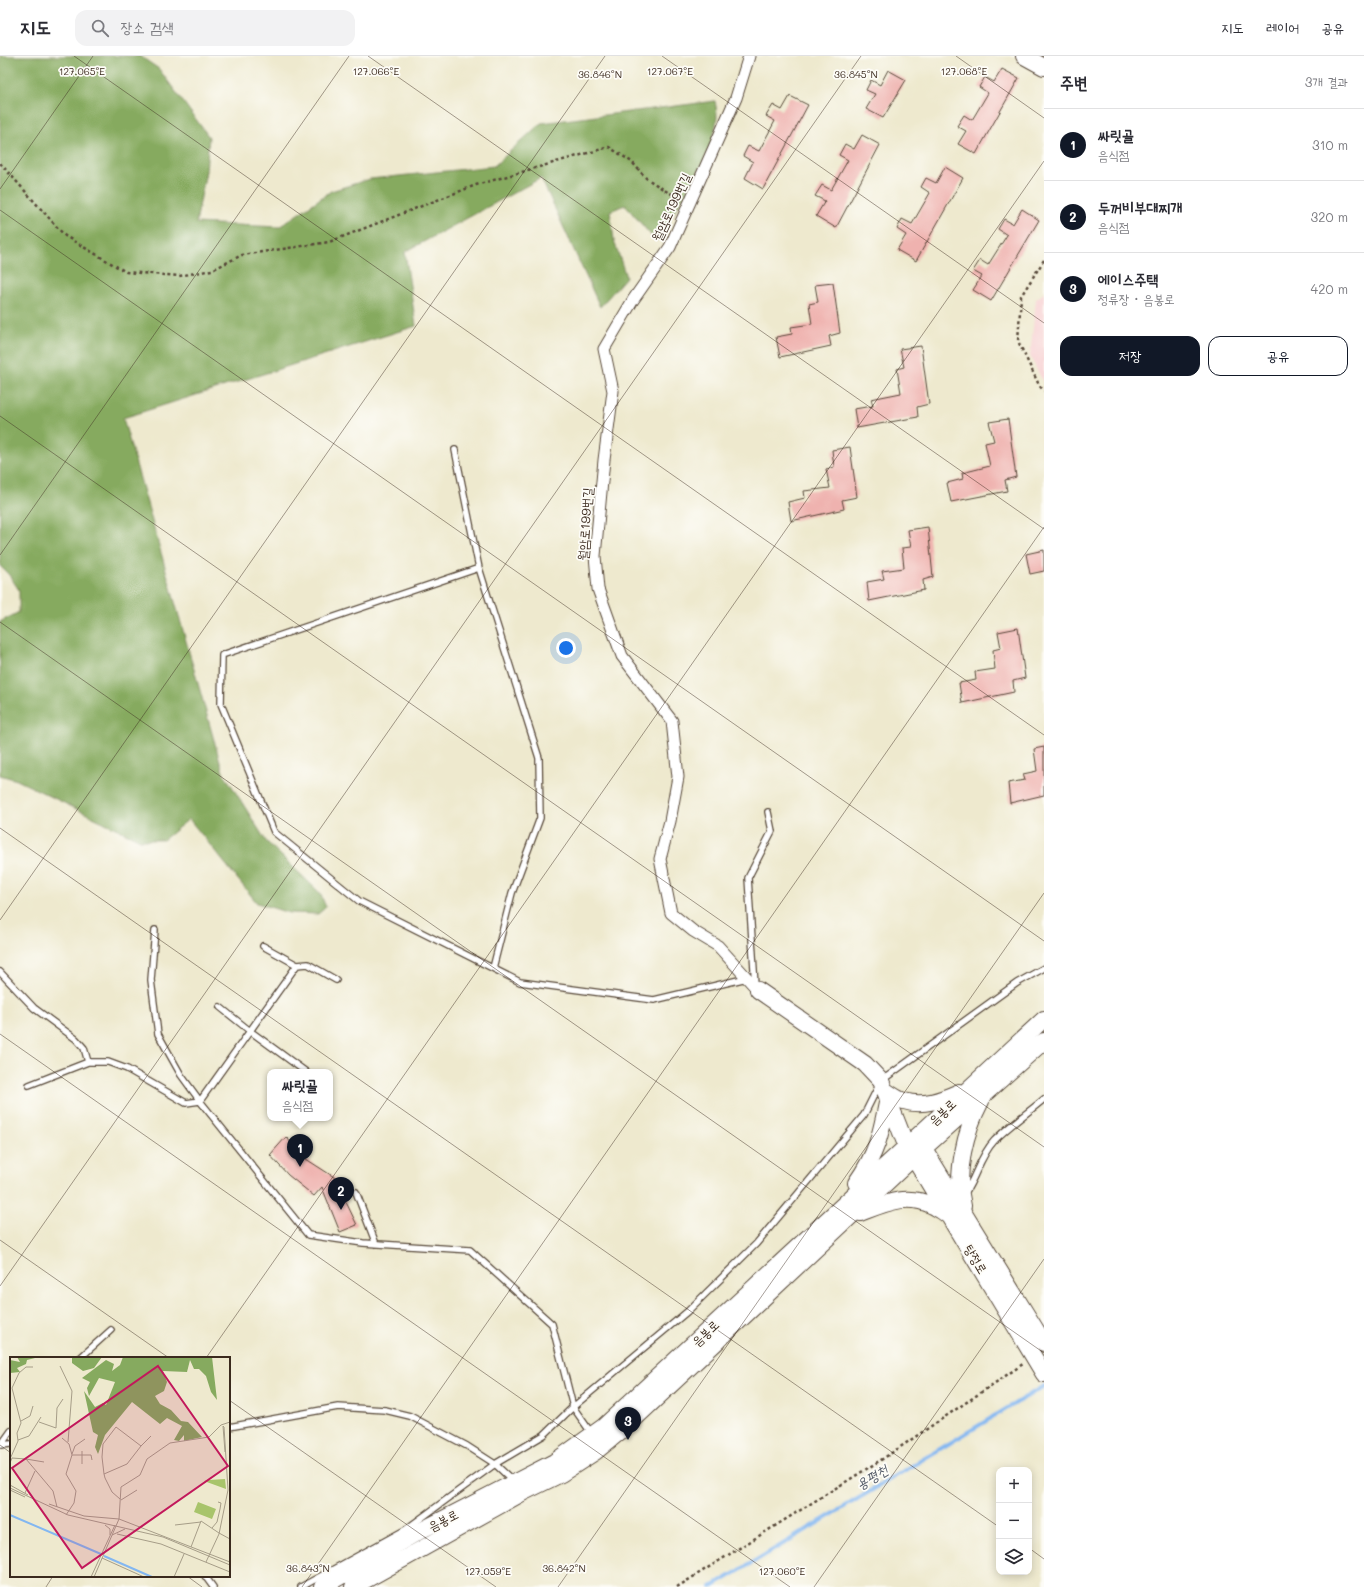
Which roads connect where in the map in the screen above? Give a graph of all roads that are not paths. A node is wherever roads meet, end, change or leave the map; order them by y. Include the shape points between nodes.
1 (749, 56) edge
2 (1024, 56) edge
3 (1044, 67) edge
4 (455, 450) dead end
5 (479, 568) junction
6 (768, 812) dead end
7 (155, 930) dead end
8 (263, 946) dead end
9 (297, 965) junction
10 (493, 968) junction
11 (1044, 968) edge
12 (0, 972) edge
13 (747, 978) junction
14 (336, 980) dead end
15 (757, 989) junction
16 (220, 1007) dead end
17 (1044, 1019) edge
18 (250, 1031) junction
19 (1044, 1041) edge
20 (88, 1062) junction
21 (302, 1069) edge
22 (28, 1085) dead end
23 (968, 1089) junction
24 (886, 1094) junction
25 (985, 1094) junction
26 (1044, 1099) edge
27 (200, 1101) junction
28 (915, 1146) junction
29 (356, 1192) dead end
30 (961, 1198) junction
31 (846, 1212) junction
32 (965, 1214) junction
33 (956, 1227) junction
34 (376, 1244) junction
35 (111, 1330) dead end
36 (1044, 1343) edge
37 (81, 1357) edge
38 (1044, 1374) edge
39 (573, 1407) junction
40 (230, 1427) edge
41 (10, 1432) edge
42 (592, 1435) junction
43 (10, 1444) edge
44 (0, 1445) edge
45 (495, 1464) junction
46 (515, 1483) junction
47 (206, 1577) edge
48 (213, 1587) edge
49 (301, 1587) edge
50 (322, 1587) edge
51 (353, 1587) edge

1 - 13 street, 월암로199번길 via 736,98 670,247 633,300 604,349 613,391 595,556 598,589 622,656 672,721 678,777 660,859 671,913 693,931 718,946
2 - 3 main road
4 - 5 lane
5 - 10 lane via 539,758 540,818 512,893
5 - 10 lane via 222,655 221,704 274,832 359,901
6 - 15 lane via 772,831 748,878
7 - 27 lane via 151,980 158,1034 181,1075
8 - 9 lane
9 - 14 lane via 308,964
9 - 18 lane
10 - 13 lane via 520,982 654,1000
11 - 24 lane via 1017,983
12 - 20 lane via 34,1008 76,1039 84,1048
13 - 15 street, 월암로199번길
15 - 24 main road via 864,1064
16 - 18 lane
17 - 23 main road, 음봉로
18 - 21 lane
18 - 27 lane
19 - 25 main road, 음봉로
20 - 22 lane
20 - 27 lane via 108,1062 127,1069 186,1103
23 - 24 main road via 938,1101 922,1104 903,1101
23 - 28 main road, 음봉로
24 - 28 main road
24 - 31 main road via 879,1142
24 - 39 lane via 864,1115 756,1244 688,1311
25 - 28 main road, 음봉로
25 - 30 main road via 970,1128 963,1153
26 - 30 lane via 993,1142
27 - 34 lane via 308,1235
28 - 31 main road, 음봉로
28 - 32 main road, 탕정로
28 - 33 main road, 탕정로
29 - 34 lane
30 - 32 main road
31 - 33 main road via 891,1200 912,1199 944,1212
31 - 42 main road, 음봉로
31 - 51 main road, 음봉로 via 628,1425 595,1452 561,1474
32 - 36 main road, 탕정로
33 - 38 main road, 탕정로
34 - 39 lane via 470,1250 552,1324
35 - 37 lane
39 - 42 lane
39 - 45 lane via 544,1435
40 - 45 lane via 338,1407 385,1410 410,1416
41 - 44 lane
42 - 46 main road, 음봉로 via 554,1462
43 - 44 lane
45 - 46 lane
45 - 49 lane via 405,1530
46 - 50 main road, 음봉로 via 420,1531
47 - 48 lane

